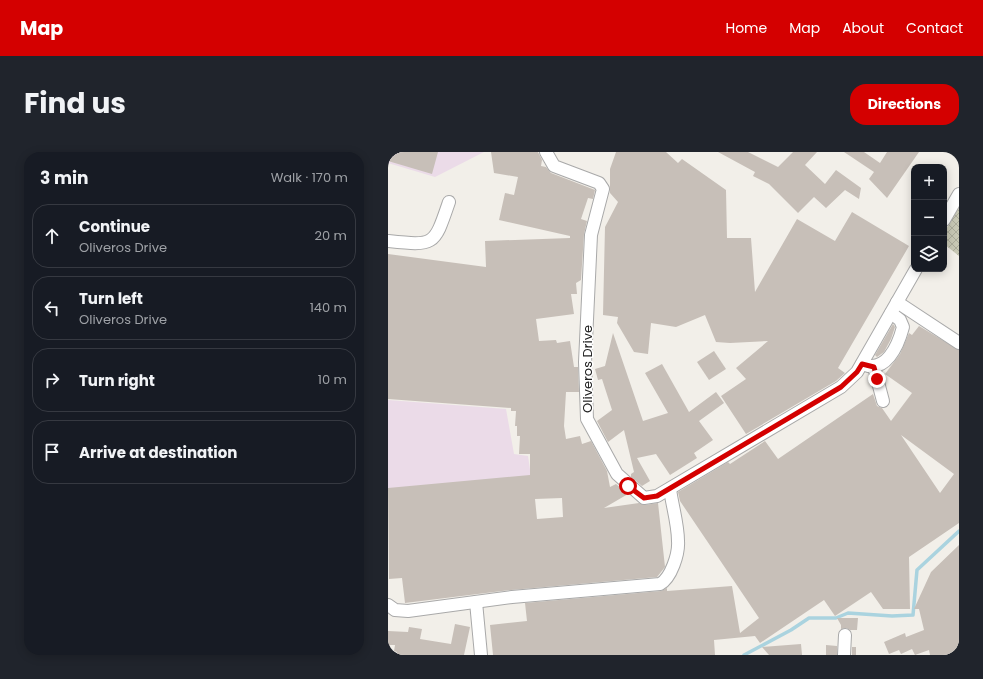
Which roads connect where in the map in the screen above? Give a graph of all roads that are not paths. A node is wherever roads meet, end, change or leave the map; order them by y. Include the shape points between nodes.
1 (546, 152) edge
2 (959, 194) edge
3 (449, 202) dead end
4 (947, 215) edge
5 (388, 241) edge
6 (914, 272) edge
7 (894, 308) junction
8 (959, 343) edge
9 (862, 364) junction
10 (874, 367) junction
11 (883, 401) dead end
12 (670, 488) junction
13 (476, 602) junction
14 (388, 606) edge
15 (845, 634) dead end
16 (481, 655) edge
17 (844, 655) edge

1 - 12 street, Oliveros Drive via 554,166 599,183 603,189 592,235 585,362 587,419 617,474 628,486 644,498 657,496
2 - 4 street
3 - 5 street via 438,234 428,242 414,244
6 - 7 street, Oliveros Drive
7 - 8 street
7 - 9 street, Oliveros Drive
7 - 10 street via 903,327 900,339 889,358 881,366
9 - 10 street
9 - 12 street, Oliveros Drive via 841,387
10 - 11 street
12 - 13 street via 678,542 671,574 666,581 660,584
13 - 14 street via 408,611 395,610
13 - 16 street
15 - 17 street

